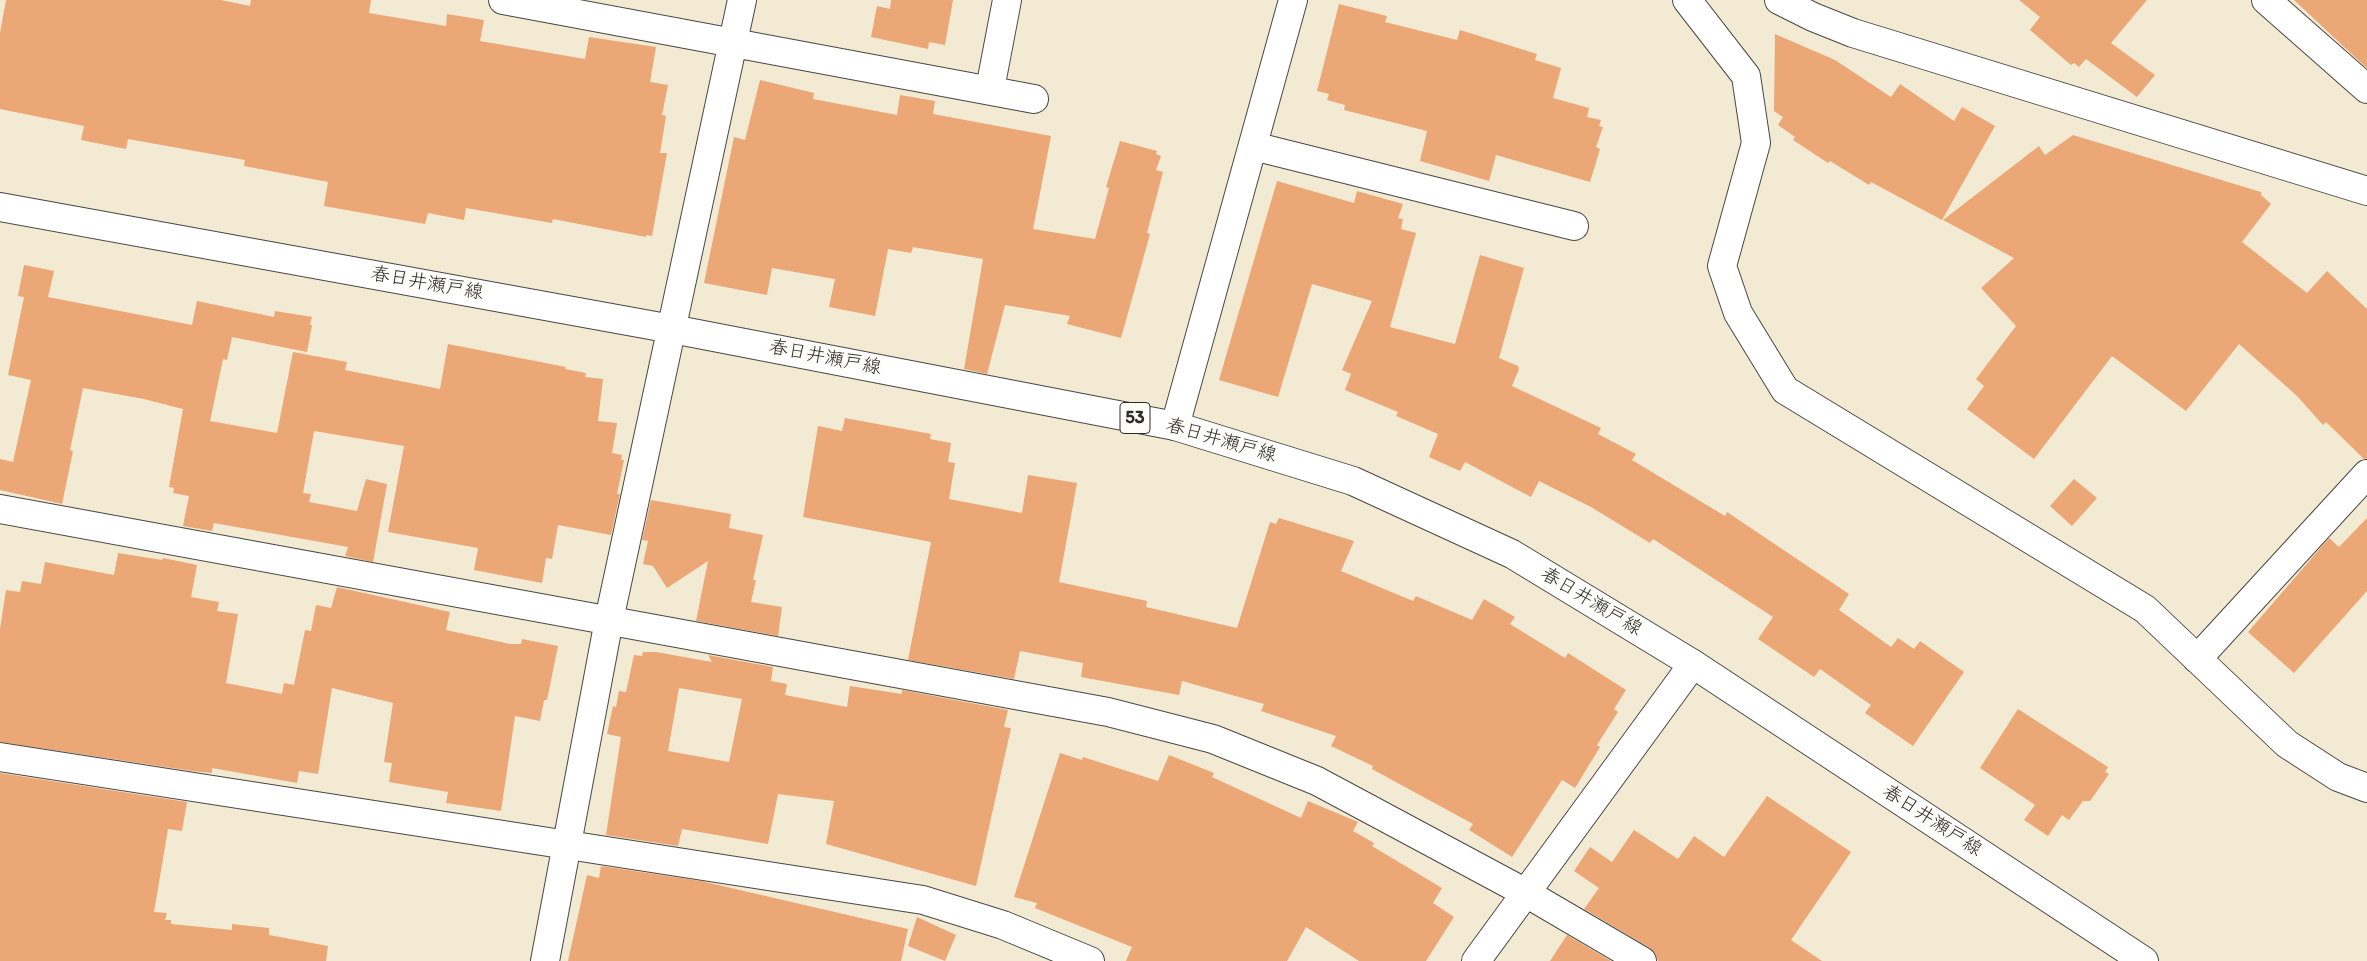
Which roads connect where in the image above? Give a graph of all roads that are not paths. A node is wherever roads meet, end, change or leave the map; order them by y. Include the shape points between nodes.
1 (503, 0) edge
2 (742, 0) edge
3 (1007, 0) edge
4 (1293, 0) edge
5 (1687, 0) edge
6 (1779, 0) edge
7 (2266, 0) edge
8 (734, 43) junction
9 (990, 89) junction
10 (2367, 89) edge
11 (1034, 99) dead end
12 (1253, 146) junction
13 (2367, 191) edge
14 (0, 207) edge
15 (1574, 226) dead end
16 (672, 329) junction
17 (1176, 426) junction
18 (2367, 474) edge
19 (0, 509) edge
20 (608, 620) junction
21 (2197, 659) junction
22 (1693, 664) junction
23 (0, 757) edge
24 (2367, 788) edge
25 (567, 845) junction
26 (1526, 893) junction
27 (545, 961) edge
28 (1090, 961) edge
29 (1476, 961) edge
30 (1642, 961) edge
31 (2144, 961) edge

1 - 8 street
2 - 8 street
3 - 9 street
4 - 12 street
5 - 21 street via 1746,76 1756,143 1722,266 1738,313 1786,390 2146,609
6 - 13 street via 1853,34
7 - 10 street
8 - 9 street
8 - 16 street
9 - 11 street
12 - 15 street
12 - 17 street
14 - 16 street, 春日井瀬戸線 / 53
16 - 17 street, 春日井瀬戸線 / 53
16 - 20 street
17 - 22 street, 春日井瀬戸線 / 53 via 1353,481 1512,554
18 - 21 street
19 - 20 street
20 - 25 street
20 - 26 street via 1108,712 1213,740 1317,781
21 - 24 street via 2286,744 2338,777
22 - 26 street
22 - 31 street, 春日井瀬戸線 / 53
23 - 25 street
25 - 27 street
25 - 28 street via 923,900 1003,925
26 - 29 street
26 - 30 street

